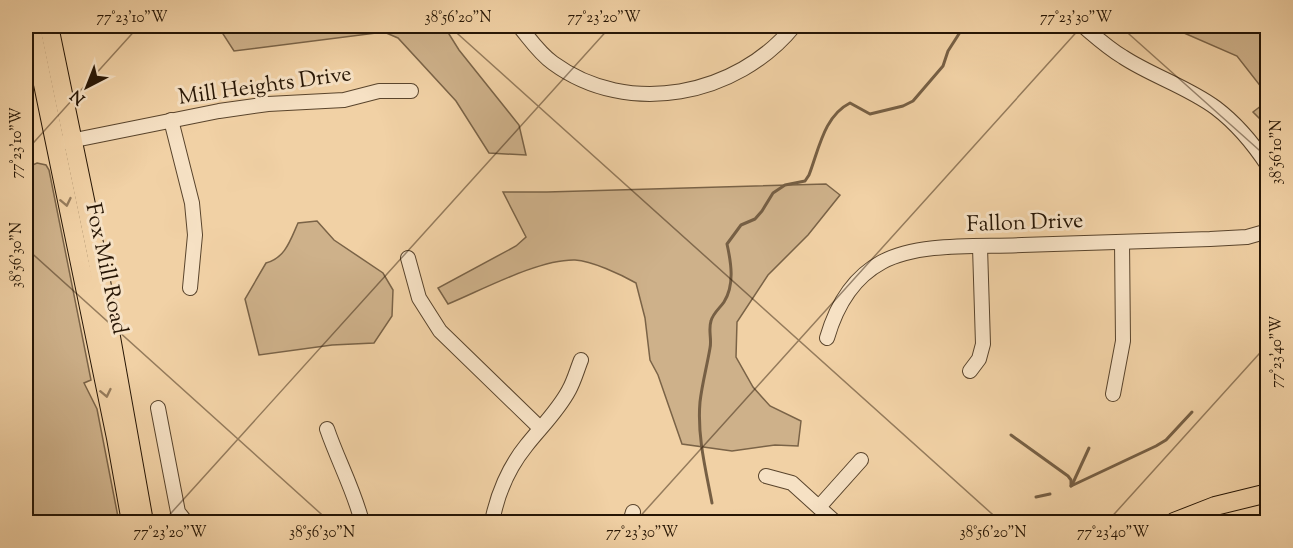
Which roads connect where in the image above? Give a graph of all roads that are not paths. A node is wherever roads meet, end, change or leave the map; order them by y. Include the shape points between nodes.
1 (31, 26) edge
2 (49, 26) edge
3 (519, 26) edge
4 (794, 26) edge
5 (1083, 26) edge
6 (411, 91) dead end
7 (171, 120) junction
8 (73, 141) junction
9 (54, 145) junction
10 (1268, 166) edge
11 (1268, 231) edge
12 (1122, 242) junction
13 (980, 247) junction
14 (408, 258) dead end
15 (190, 288) dead end
16 (827, 338) dead end
17 (581, 360) dead end
18 (970, 371) dead end
19 (1113, 394) dead end
20 (158, 408) dead end
21 (540, 428) junction
22 (327, 429) dead end
23 (861, 460) dead end
24 (766, 476) dead end
25 (1268, 494) edge
26 (819, 507) junction
27 (131, 522) edge
28 (144, 522) edge
29 (186, 522) edge
30 (362, 522) edge
31 (492, 522) edge
32 (835, 522) edge
33 (1174, 522) edge

1 - 9 main road, Fox Mill Road
2 - 8 main road, Fox Mill Road
3 - 4 street via 540,52 578,78 604,88 641,94 681,92 713,84 760,58
5 - 10 street via 1125,59 1216,108 1236,124
6 - 7 street, Mill Heights Drive via 268,104
7 - 8 street, Mill Heights Drive
7 - 15 street via 192,203 195,235
8 - 9 street, Mill Heights Drive
8 - 28 main road, Fox Mill Road
9 -> 27 main road, Fox Mill Road
11 - 12 street, Fallon Drive via 1238,237
12 - 13 street, Fallon Drive
12 - 19 street via 1123,341
13 - 16 street, Fallon Drive via 918,249 880,263 843,298
13 - 18 street via 983,344
14 - 21 street via 419,298 441,331
17 - 21 street via 570,389
20 - 29 street via 178,512
21 - 31 street via 513,464
22 - 30 street
23 - 26 street
24 - 26 street via 792,483
25 - 33 main road via 1215,506
26 - 32 street

